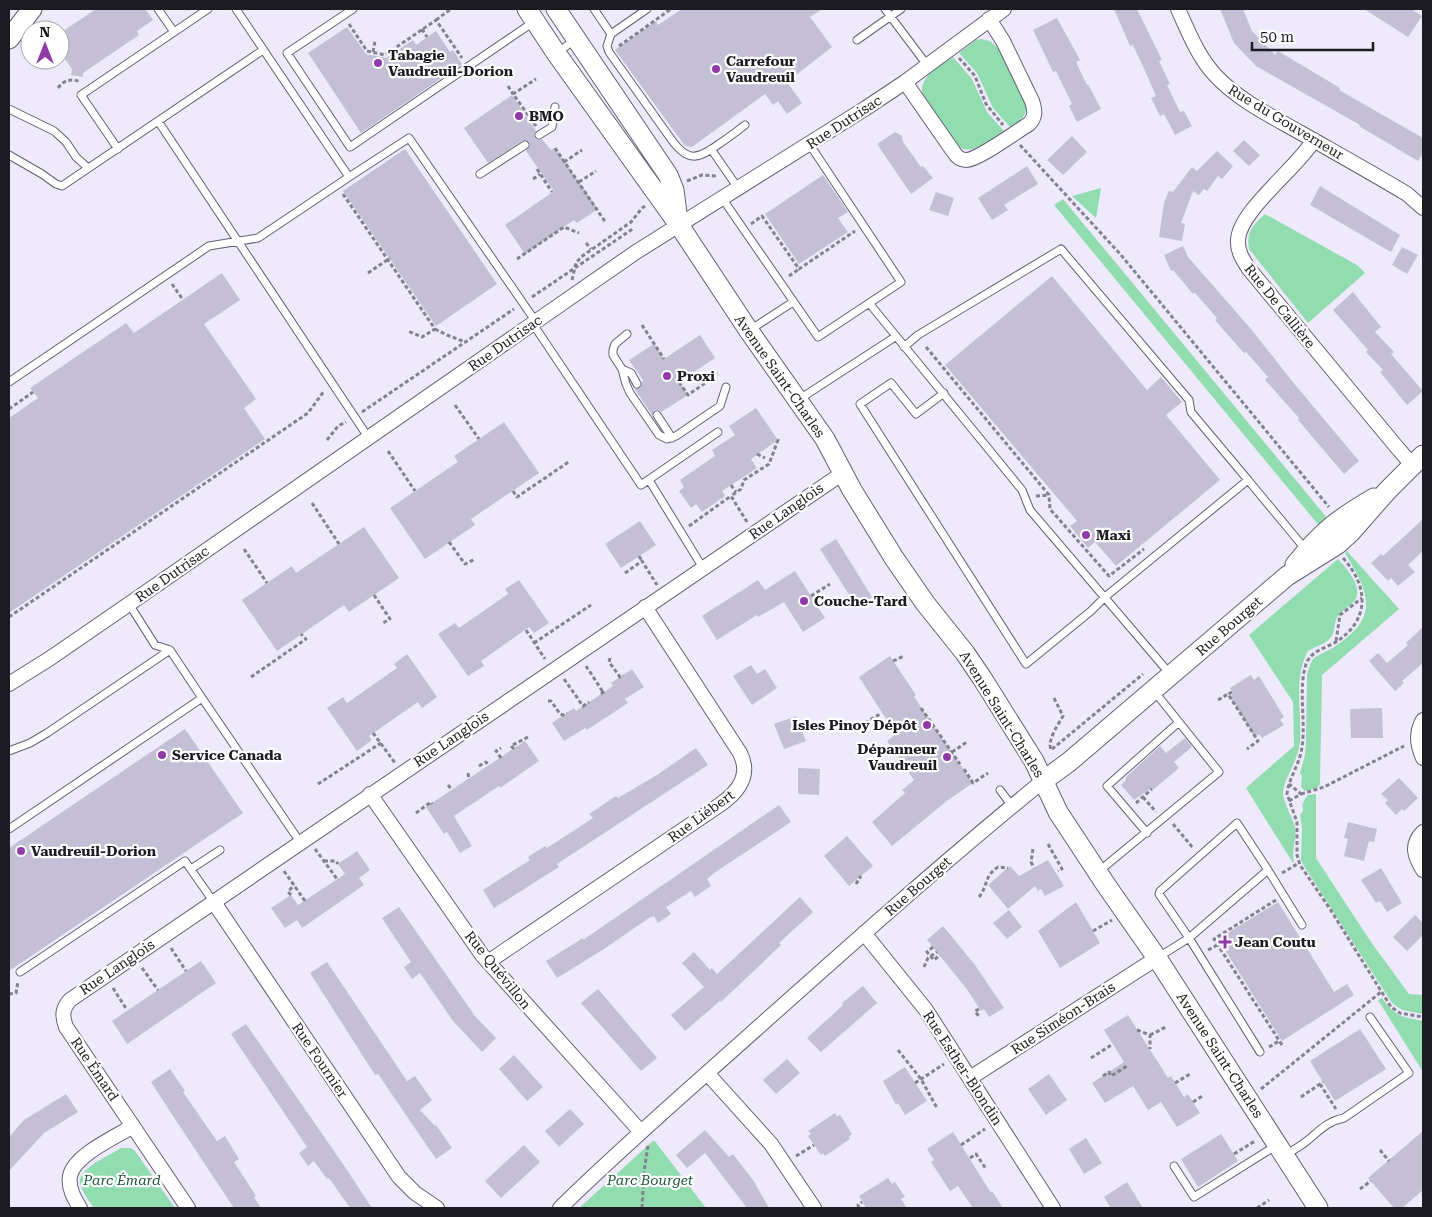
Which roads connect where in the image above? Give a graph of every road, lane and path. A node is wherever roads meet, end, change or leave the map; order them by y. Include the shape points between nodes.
1 (32, 9) edge
2 (158, 9) edge
3 (208, 9) edge
4 (236, 9) edge
5 (353, 9) edge
6 (451, 9) edge
7 (556, 9) edge
8 (594, 9) edge
9 (647, 9) edge
10 (672, 9) edge
11 (885, 9) edge
12 (900, 9) edge
13 (1004, 9) edge
14 (1178, 9) edge
15 (531, 15) edge
16 (890, 16) junction
17 (436, 20) junction
18 (989, 20) junction
19 (349, 24) dead end
20 (422, 29) junction
21 (174, 32) junction
22 (611, 34) junction
23 (427, 37) dead end
24 (577, 38) junction
25 (9, 39) edge
26 (857, 40) dead end
27 (376, 41) dead end
28 (614, 49) dead end
29 (264, 50) junction
30 (373, 52) junction
31 (556, 53) junction
32 (956, 54) dead end
33 (465, 62) dead end
34 (927, 65) junction
35 (536, 79) dead end
36 (904, 82) junction
37 (83, 83) dead end
38 (508, 86) dead end
39 (58, 88) dead end
40 (513, 94) junction
41 (556, 107) dead end
42 (9, 109) edge
43 (158, 121) junction
44 (543, 124) dead end
45 (745, 126) dead end
46 (1007, 129) dead end
47 (539, 135) dead end
48 (1314, 140) junction
49 (1017, 141) dead end
50 (810, 144) junction
51 (525, 145) dead end
52 (554, 148) dead end
53 (118, 149) junction
54 (711, 149) junction
55 (582, 150) dead end
56 (9, 155) edge
57 (564, 162) junction
58 (88, 168) junction
59 (536, 169) dead end
60 (596, 171) dead end
61 (480, 174) dead end
62 (540, 174) junction
63 (349, 176) junction
64 (715, 176) dead end
65 (533, 179) dead end
66 (579, 182) junction
67 (685, 182) dead end
68 (738, 188) junction
69 (342, 192) dead end
70 (552, 192) dead end
71 (722, 198) junction
72 (649, 206) dead end
73 (1423, 208) edge
74 (762, 216) dead end
75 (606, 223) dead end
76 (679, 225) junction
77 (634, 228) dead end
78 (857, 229) dead end
79 (579, 233) dead end
80 (238, 242) junction
81 (586, 243) dead end
82 (590, 249) junction
83 (388, 259) junction
84 (517, 259) dead end
85 (573, 271) junction
86 (368, 273) dead end
87 (173, 286) dead end
88 (183, 300) dead end
89 (794, 302) junction
90 (523, 303) junction
91 (869, 303) junction
92 (534, 323) junction
93 (642, 325) dead end
94 (435, 329) junction
95 (408, 331) dead end
96 (749, 331) junction
97 (627, 334) dead end
98 (895, 337) junction
99 (466, 342) junction
100 (904, 346) junction
101 (926, 347) dead end
102 (664, 359) dead end
103 (622, 369) junction
104 (718, 374) dead end
105 (9, 382) edge
106 (679, 382) dead end
107 (331, 383) junction
108 (637, 384) dead end
109 (726, 387) dead end
110 (34, 392) dead end
111 (944, 393) junction
112 (798, 400) junction
113 (455, 405) dead end
114 (9, 409) edge
115 (657, 415) dead end
116 (354, 417) junction
117 (718, 432) dead end
118 (368, 438) junction
119 (672, 438) junction
120 (776, 438) dead end
121 (479, 439) dead end
122 (327, 440) dead end
123 (388, 451) dead end
124 (758, 454) dead end
125 (765, 458) dead end
126 (1418, 460) edge
127 (570, 461) dead end
128 (843, 473) junction
129 (648, 480) junction
130 (1248, 480) junction
131 (731, 485) dead end
132 (415, 491) dead end
133 (513, 491) dead end
134 (736, 492) junction
135 (731, 496) junction
136 (312, 503) dead end
137 (1330, 512) dead end
138 (698, 520) dead end
139 (748, 523) dead end
140 (449, 542) dead end
141 (339, 544) dead end
142 (1146, 547) dead end
143 (244, 549) dead end
144 (1339, 554) dead end
145 (1310, 555) junction
146 (639, 556) dead end
147 (475, 559) dead end
148 (642, 561) junction
149 (703, 568) junction
150 (625, 572) dead end
151 (267, 583) dead end
152 (830, 584) dead end
153 (657, 585) dead end
154 (374, 594) dead end
155 (811, 596) dead end
156 (1105, 597) junction
157 (1362, 598) junction
158 (129, 604) junction
159 (591, 605) dead end
160 (646, 607) junction
161 (9, 617) edge
162 (381, 624) dead end
163 (526, 630) dead end
164 (301, 634) dead end
165 (1336, 641) junction
166 (534, 643) junction
167 (170, 650) junction
168 (904, 656) dead end
169 (610, 658) dead end
170 (546, 660) dead end
171 (893, 661) dead end
172 (584, 662) dead end
173 (623, 675) dead end
174 (1171, 676) junction
175 (251, 677) dead end
176 (563, 677) dead end
177 (9, 684) edge
178 (1154, 690) junction
179 (603, 692) dead end
180 (1232, 692) dead end
181 (1228, 694) junction
182 (202, 698) junction
183 (1054, 698) dead end
184 (1218, 700) dead end
185 (548, 701) dead end
186 (589, 702) dead end
187 (921, 708) dead end
188 (567, 713) dead end
189 (1423, 720) edge
190 (1180, 722) junction
191 (865, 723) dead end
192 (882, 723) dead end
193 (373, 733) dead end
194 (528, 737) dead end
195 (967, 742) dead end
196 (381, 743) junction
197 (1407, 745) dead end
198 (501, 748) dead end
199 (514, 749) dead end
200 (1247, 749) dead end
201 (1051, 750) dead end
202 (9, 751) edge
203 (952, 752) junction
204 (501, 758) dead end
205 (1423, 758) edge
206 (395, 763) dead end
207 (960, 764) dead end
208 (479, 766) dead end
209 (489, 766) dead end
210 (964, 769) dead end
211 (468, 773) dead end
212 (988, 773) dead end
213 (469, 779) dead end
214 (1043, 781) junction
215 (318, 784) dead end
216 (1289, 784) junction
217 (448, 785) dead end
218 (1152, 789) dead end
219 (452, 790) dead end
220 (1000, 790) dead end
221 (370, 794) junction
222 (1301, 794) junction
223 (1130, 798) dead end
224 (1289, 801) junction
225 (432, 804) dead end
226 (1012, 806) junction
227 (416, 813) dead end
228 (9, 829) edge
229 (1423, 832) edge
230 (1147, 833) junction
231 (1183, 836) dead end
232 (1187, 841) dead end
233 (307, 844) junction
234 (1048, 844) dead end
235 (1033, 849) dead end
236 (220, 850) dead end
237 (324, 861) junction
238 (1299, 863) junction
239 (338, 864) dead end
240 (1292, 866) dead end
241 (282, 868) dead end
242 (1008, 868) dead end
243 (1034, 868) dead end
244 (190, 869) junction
245 (993, 870) junction
246 (1268, 870) junction
247 (1423, 870) edge
248 (1058, 871) dead end
249 (1097, 872) junction
250 (996, 874) dead end
251 (861, 876) dead end
252 (337, 879) dead end
253 (856, 884) dead end
254 (294, 885) junction
255 (291, 895) dead end
256 (979, 897) dead end
257 (305, 901) dead end
258 (1275, 901) dead end
259 (213, 902) junction
260 (1113, 920) dead end
261 (1302, 925) dead end
262 (1093, 931) dead end
263 (864, 934) junction
264 (1189, 938) junction
265 (169, 946) dead end
266 (933, 947) dead end
267 (938, 953) dead end
268 (930, 956) junction
269 (1157, 958) junction
270 (488, 962) junction
271 (140, 965) dead end
272 (924, 967) dead end
273 (186, 971) dead end
274 (20, 972) joint
275 (111, 985) dead end
276 (158, 990) dead end
277 (1382, 992) junction
278 (9, 994) edge
279 (979, 1009) dead end
280 (63, 1010) joint
281 (127, 1010) dead end
282 (1370, 1017) dead end
283 (1423, 1017) edge
284 (980, 1018) dead end
285 (1166, 1026) dead end
286 (1137, 1030) dead end
287 (1150, 1035) junction
288 (1113, 1044) dead end
289 (1282, 1045) dead end
290 (1150, 1049) dead end
291 (898, 1050) dead end
292 (1260, 1052) dead end
293 (1091, 1058) dead end
294 (948, 1062) dead end
295 (1127, 1066) dead end
296 (707, 1073) junction
297 (1190, 1074) dead end
298 (1103, 1076) dead end
299 (970, 1078) junction
300 (921, 1079) junction
301 (916, 1083) dead end
302 (1175, 1083) dead end
303 (1258, 1091) dead end
304 (1204, 1095) dead end
305 (1300, 1097) dead end
306 (1193, 1102) dead end
307 (937, 1108) dead end
308 (1337, 1111) dead end
309 (133, 1126) junction
310 (988, 1127) dead end
311 (641, 1132) junction
312 (1255, 1141) dead end
313 (648, 1145) dead end
314 (814, 1145) dead end
315 (961, 1145) dead end
316 (1281, 1150) junction
317 (1380, 1150) dead end
318 (1234, 1154) dead end
319 (795, 1157) dead end
320 (970, 1158) dead end
321 (1389, 1160) dead end
322 (1174, 1166) dead end
323 (986, 1169) dead end
324 (1371, 1181) dead end
325 (1360, 1189) dead end
326 (1269, 1200) dead end
327 (862, 1202) dead end
328 (80, 1208) edge
329 (188, 1208) edge
330 (437, 1208) edge
331 (560, 1208) edge
332 (642, 1208) edge
333 (814, 1208) edge
334 (859, 1208) edge
335 (1053, 1208) edge
336 (1257, 1208) edge
337 (1318, 1208) edge

1 - 25 street
2 - 21 lane
3 - 21 lane
4 - 29 lane
5 - 15 lane via 287,53 350,148
6 - 17 path
7 - 24 street, Avenue Saint-Charles
8 - 22 lane
9 - 22 lane
10 - 28 path
11 - 16 lane
12 - 16 lane
13 - 18 street, Rue Dutrisac
14 - 48 street, Rue du Gouverneur via 1214,75 1239,96
15 - 31 street, Avenue Saint-Charles
16 - 26 lane
16 - 34 lane
17 - 20 path
17 - 33 path
18 - 34 street, Rue Dutrisac
18 - 36 street via 1003,41 1032,101 1035,111 1029,124 979,156 964,160 953,151
19 - 30 path via 362,47
20 - 23 path
20 - 30 path via 385,55
21 - 53 lane via 81,94
22 - 54 lane via 607,46 609,52 676,146 694,156 704,155
24 - 31 lane
24 - 76 street, Avenue Saint-Charles via 672,182
27 - 30 path
29 - 43 lane
29 - 63 lane
31 - 76 street, Avenue Saint-Charles
32 - 46 path via 975,76 989,108
34 - 36 street, Rue Dutrisac
35 - 40 path
36 - 50 street, Rue Dutrisac
37 - 39 path via 77,78 63,82
38 - 40 path
40 - 44 path via 537,128
41 - 47 lane via 552,127
42 - 58 lane via 58,134
43 - 53 lane
43 - 80 lane
45 - 54 lane
48 - 73 street, Rue du Gouverneur via 1407,194
48 - 126 street, Rue De Callière via 1244,221 1238,240 1239,251 1249,268 1388,438
49 - 137 path via 1120,255
50 - 68 street, Rue Dutrisac
50 - 91 lane via 901,282
51 - 61 lane
52 - 57 path
53 - 58 lane
54 - 68 lane
55 - 57 path
56 - 58 lane via 59,186
57 - 66 path
59 - 62 path
60 - 66 path
62 - 65 path
62 - 70 path
63 - 80 lane via 258,238
63 - 90 lane via 409,138
64 - 67 path via 697,176
66 - 75 path
68 - 71 street, Rue Dutrisac
69 - 83 path
71 - 76 street, Rue Dutrisac
71 - 89 lane
72 - 82 path, Rue Dutrisac via 642,208 631,222
74 - 78 path via 799,269
76 - 92 street, Rue Dutrisac
76 - 96 street, Avenue Saint-Charles
77 - 85 path, Rue Dutrisac
79 - 84 path via 564,227
80 - 105 lane via 209,246
80 - 107 lane
81 - 82 path
82 - 85 path, Rue Dutrisac
83 - 86 path
83 - 94 path
85 - 90 path, Rue Dutrisac
87 - 88 path
89 - 91 lane via 818,337
89 - 96 lane
90 - 92 lane
90 - 99 path, Rue Dutrisac
91 - 98 lane
92 - 118 street, Rue Dutrisac
92 - 129 lane via 641,485
93 - 102 path
94 - 95 path via 422,337
94 - 99 path
96 - 112 street, Avenue Saint-Charles
97 - 103 lane via 613,350
98 - 100 lane
98 - 112 lane
99 - 116 path, Rue Dutrisac
100 - 111 lane
100 - 130 lane via 1061,249 1190,400 1191,412
101 - 142 path via 1049,495 1050,509 1109,576
103 - 108 lane via 631,374
103 - 119 lane via 630,393 659,435
104 - 106 path via 688,395
107 - 116 lane
107 - 161 path via 308,413
109 - 119 lane via 720,406
110 - 114 path
111 - 156 lane via 1022,490 1030,510
111 - 156 lane via 916,414 891,383 860,404 1026,664
112 - 128 street, Avenue Saint-Charles via 825,439
113 - 121 path
115 - 119 lane
116 - 118 lane
116 - 122 path, Rue Dutrisac via 338,426
117 - 129 lane
118 - 158 street, Rue Dutrisac
120 - 134 path via 769,464 744,480
123 - 132 path
124 - 125 path
126 - 145 street, Rue Bourget via 1334,547
127 - 133 path via 517,497
128 - 149 street, Rue Langlois
128 - 214 street, Avenue Saint-Charles via 894,558 982,678
129 - 149 lane
130 - 145 lane
130 - 156 lane
131 - 134 path
134 - 135 path
135 - 138 path
135 - 139 path
136 - 141 path
140 - 147 path via 465,564
143 - 151 path
144 - 157 path via 1352,570
145 - 174 street, Rue Bourget
146 - 148 path
148 - 150 path
148 - 153 path
149 - 160 street, Rue Langlois
152 - 155 path
154 - 162 path via 390,619
156 - 174 lane
157 - 165 path via 1356,623
157 - 165 path via 1340,615
158 - 167 lane via 155,645
158 - 177 street, Rue Dutrisac
159 - 166 path
160 - 221 street, Rue Langlois
160 - 270 street, Rue Liébert via 743,758 745,771 742,783 721,804
163 - 166 path
164 - 175 path via 306,640
165 - 216 path via 1312,654 1306,665 1303,744
166 - 170 path
167 - 182 lane
167 - 202 lane via 36,740
168 - 171 path
169 - 173 path via 609,662 620,677
172 - 179 path
174 - 178 street, Rue Bourget
176 - 186 path via 583,706
178 - 190 lane
178 - 214 street, Rue Bourget
180 - 181 path
181 - 184 path
181 - 200 path via 1258,741
182 - 228 lane
182 - 233 lane
183 - 201 path via 1064,716 1049,746
185 - 188 path via 560,714
187 - 203 path
189 - 205 street via 1418,734
190 - 230 lane via 1219,772
190 - 230 lane via 1107,786
191 - 192 path via 878,715
193 - 196 path
194 - 199 path via 511,746
195 - 203 path
196 - 206 path
196 - 215 path
197 - 222 path via 1324,787
198 - 204 path via 496,751
203 - 207 path
208 - 209 path via 486,762
210 - 212 path via 973,783
211 - 213 path
214 - 226 street, Rue Bourget
214 - 249 street, Avenue Saint-Charles via 1058,812
216 - 222 path
216 - 224 path via 1286,794
217 - 219 path
218 - 223 path via 1135,803
220 - 226 lane
221 - 233 street, Rue Langlois
221 - 270 street, Rue Quévillon
222 - 224 path
224 - 238 path via 1297,822
225 - 227 path
226 - 263 street, Rue Bourget
229 - 247 street via 1414,849
230 - 249 lane
231 - 232 path
233 - 237 path
233 - 259 street, Rue Langlois
234 - 248 path via 1062,870
235 - 243 path via 1031,862
236 - 244 lane
237 - 239 path via 336,861
237 - 252 path
238 - 240 path
238 - 277 path
241 - 254 path
242 - 245 path
244 - 259 lane
244 - 274 lane via 185,861
245 - 250 path
245 - 256 path
246 - 261 lane
246 - 264 lane
246 - 264 lane via 1237,823 1160,891 1160,897
249 - 269 street, Avenue Saint-Charles
251 - 253 path
254 - 255 path via 288,892
254 - 257 path
258 - 289 path via 1214,939
259 - 280 street, Rue Langlois via 76,994
259 - 330 street, Rue Fournier via 399,1177
260 - 262 path
263 - 296 street, Rue Bourget
263 - 299 street, Rue Esther-Blondin via 920,1002
264 - 269 lane
264 - 292 lane
265 - 273 path
266 - 268 path via 927,952
267 - 268 path
268 - 272 path
269 - 299 street, Rue Siméon-Brais
269 - 316 street, Avenue Saint-Charles
270 - 311 street, Rue Quévillon
271 - 276 path
274 - 278 path via 16,994
275 - 281 path
277 - 283 path via 1394,1010
277 - 303 path
279 - 284 path via 975,1012
280 - 309 street, Rue Émard via 66,1027
282 - 316 lane via 1409,1073 1344,1118 1321,1128 1307,1141
285 - 287 path
286 - 287 path
287 - 290 path
288 - 293 path
291 - 300 path
294 - 300 path
295 - 298 path via 1111,1076 1109,1072
296 - 311 street, Rue Bourget
296 - 333 street via 771,1144
297 - 302 path
299 - 335 street, Rue Esther-Blondin
300 - 301 path
300 - 307 path
304 - 306 path
305 - 308 path via 1322,1083
309 - 328 street via 88,1154 72,1169 71,1190
309 - 329 street, Rue Émard
310 - 315 path
311 - 331 street, Rue Bourget
312 - 318 path
313 - 332 path
314 - 319 path
316 - 322 lane via 1194,1196
316 - 337 street, Avenue Saint-Charles
317 - 321 path
320 - 323 path via 976,1154
324 - 325 path
326 - 336 path
327 - 334 path

